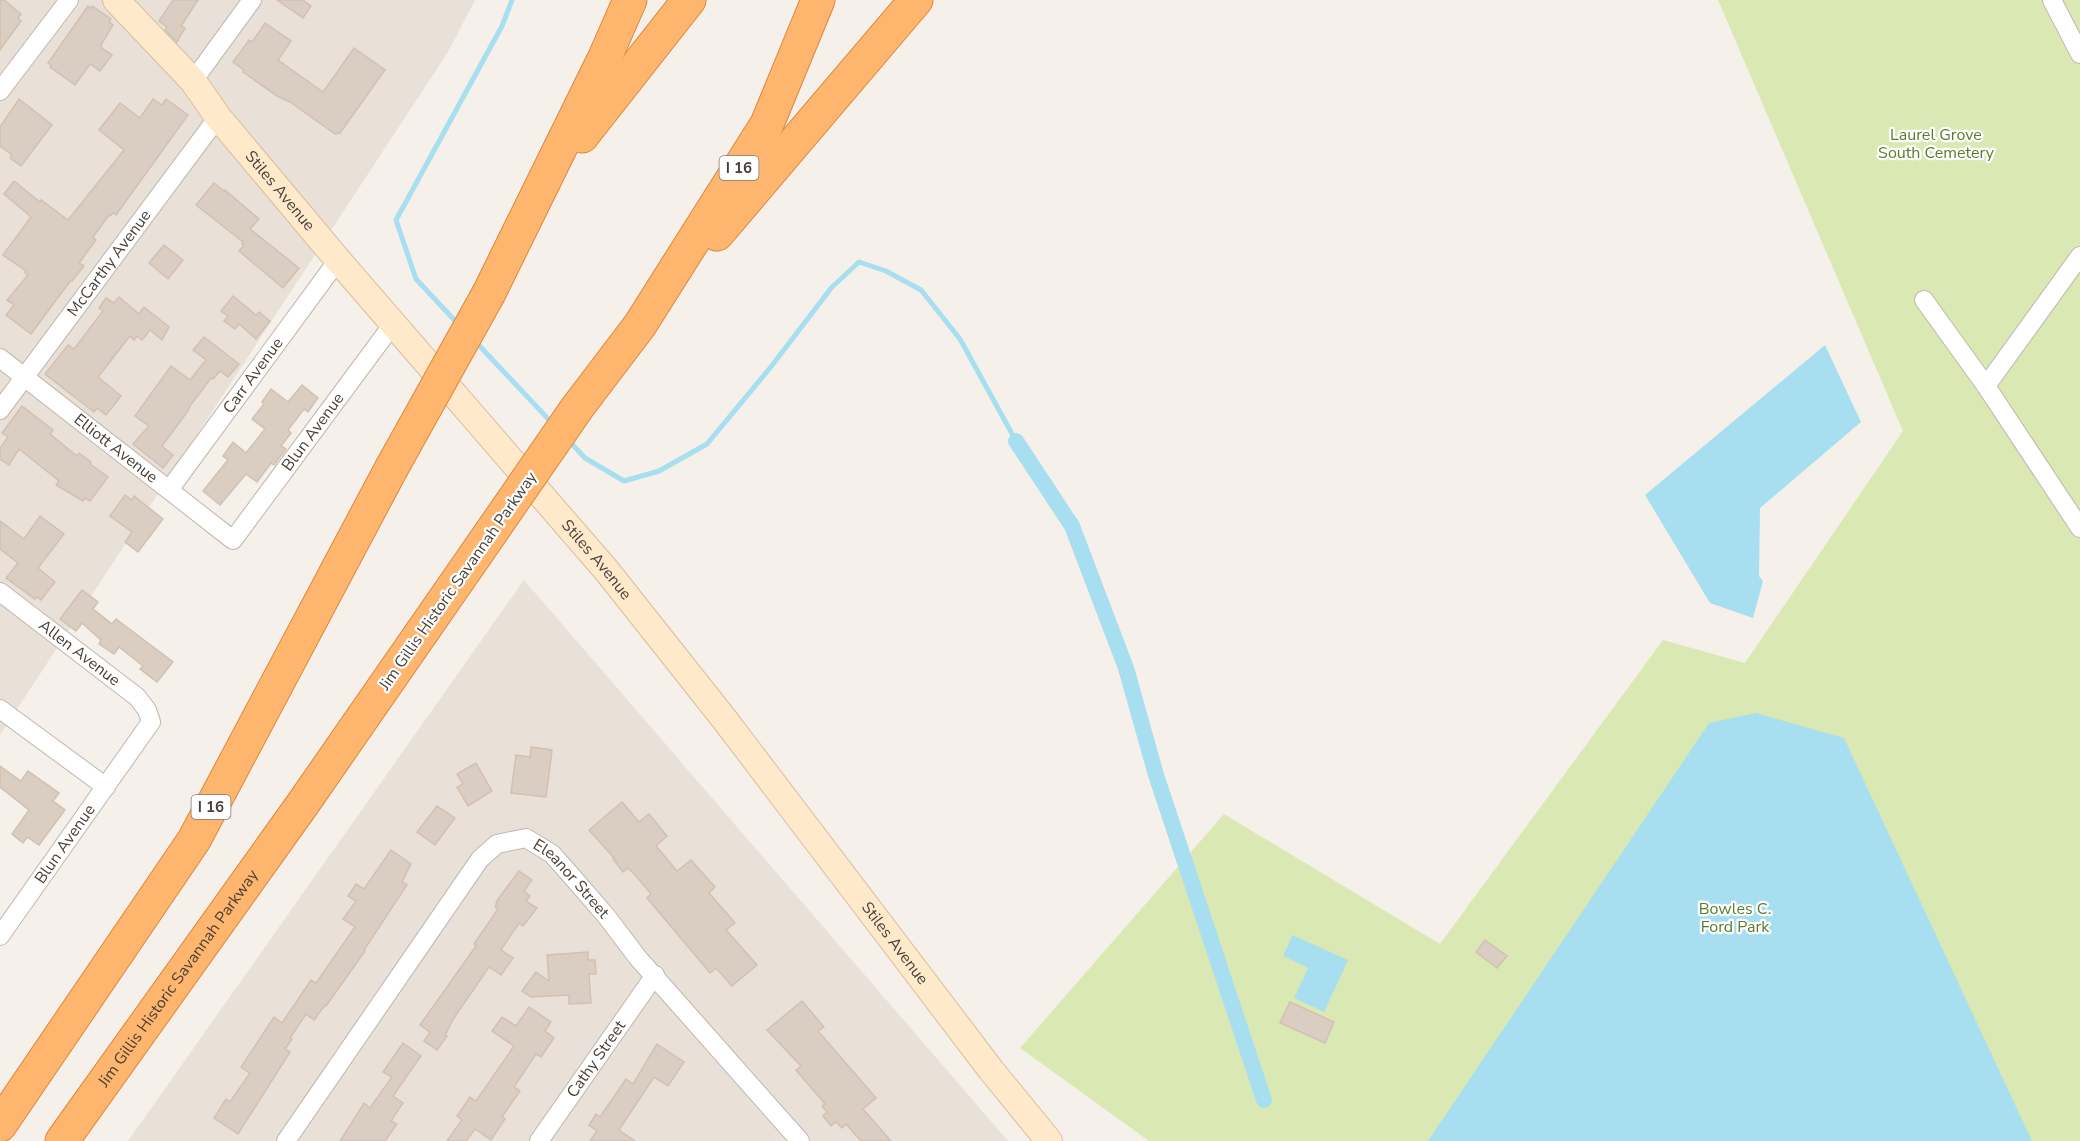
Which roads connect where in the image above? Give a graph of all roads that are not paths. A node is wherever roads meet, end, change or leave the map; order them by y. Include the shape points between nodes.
1 (69, 0) edge
2 (116, 0) edge
3 (252, 0) edge
4 (630, 0) edge
5 (689, 0) edge
6 (818, 0) edge
7 (916, 0) edge
8 (2052, 0) edge
9 (2080, 54) edge
10 (193, 81) junction
11 (0, 91) edge
12 (218, 117) junction
13 (544, 184) junction
14 (2080, 256) edge
15 (338, 261) junction
16 (1924, 300) dead end
17 (393, 324) junction
18 (640, 325) junction
19 (0, 358) edge
20 (25, 378) junction
21 (1986, 386) junction
22 (0, 410) edge
23 (168, 490) junction
24 (2080, 528) edge
25 (233, 540) joint
26 (0, 592) edge
27 (0, 709) edge
28 (152, 722) joint
29 (106, 787) junction
30 (0, 936) edge
31 (655, 975) junction
32 (0, 1125) edge
33 (798, 1140) edge
34 (62, 1141) edge
35 (286, 1141) edge
36 (539, 1141) edge
37 (1049, 1141) edge

1 - 11 street
2 - 10 street, Stiles Avenue
3 - 10 street
4 - 13 highway, I 16
5 - 13 highway
6 - 18 highway, Jim Gillis Historic Savannah Parkway / I 16 via 767,124
7 - 18 highway
8 - 9 street
10 - 12 street, Stiles Avenue
12 - 15 street, Stiles Avenue
12 - 20 street, McCarthy Avenue
13 - 32 highway, I 16, bridge via 194,840
14 - 21 street
15 - 17 street, Stiles Avenue
15 - 23 street, Carr Avenue
16 - 21 street
17 - 25 street, Blun Avenue
17 - 37 street, Stiles Avenue via 613,579
18 - 34 highway, Jim Gillis Historic Savannah Parkway / I 16, bridge via 577,408 302,806
19 - 20 street, Elliott Avenue
20 - 22 street, McCarthy Avenue
20 - 23 street, Elliott Avenue
21 - 24 street
23 - 25 street, Elliott Avenue
26 - 28 street, Allen Avenue via 137,697
27 - 29 street
28 - 29 street, Blun Avenue
29 - 30 street, Blun Avenue
31 - 33 street, Eleanor Street
31 - 35 street, Eleanor Street via 552,854 526,838 497,844 480,859
31 - 36 street, Cathy Street

